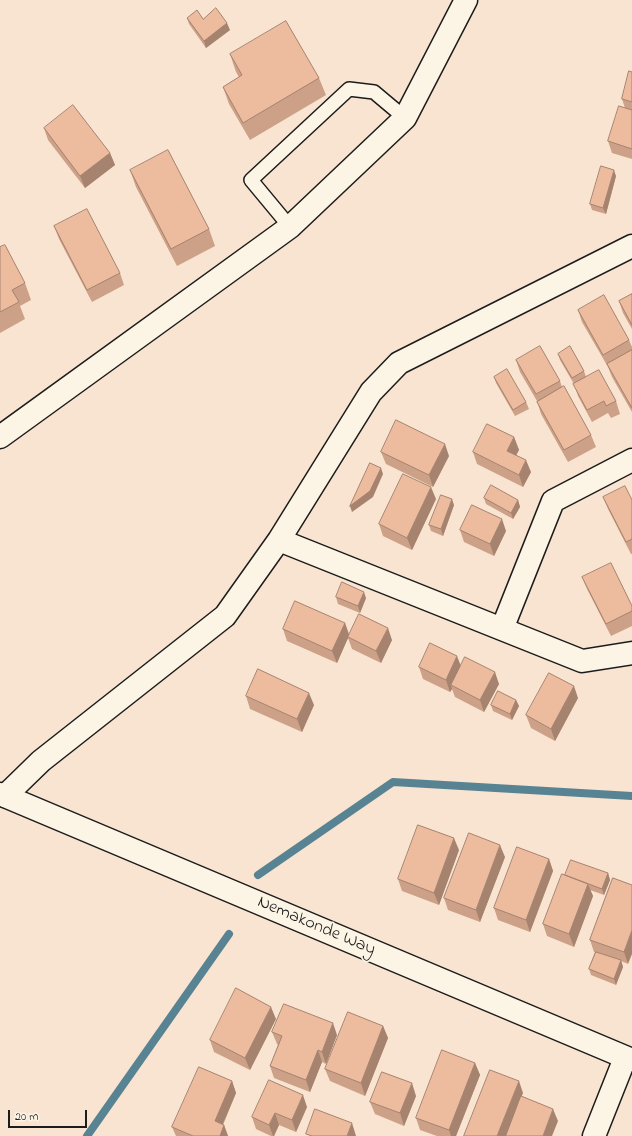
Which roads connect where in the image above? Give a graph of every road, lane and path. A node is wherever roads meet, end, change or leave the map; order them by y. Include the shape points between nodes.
1 (466, 0) edge
2 (405, 118) junction
3 (290, 227) junction
4 (632, 246) edge
5 (0, 437) edge
6 (632, 460) edge
7 (279, 540) junction
8 (502, 628) junction
9 (632, 653) edge
10 (3, 795) edge
11 (629, 1059) edge
12 (594, 1136) edge

1 - 2 street
2 - 3 street
2 - 3 lane via 374,92 349,89 251,180
3 - 5 street
4 - 7 street via 399,363 371,392
6 - 8 street via 553,501
7 - 8 street
7 - 10 street via 225,616 41,761
8 - 9 street via 582,661
10 - 11 street, Nemakonde Way
11 - 12 street

